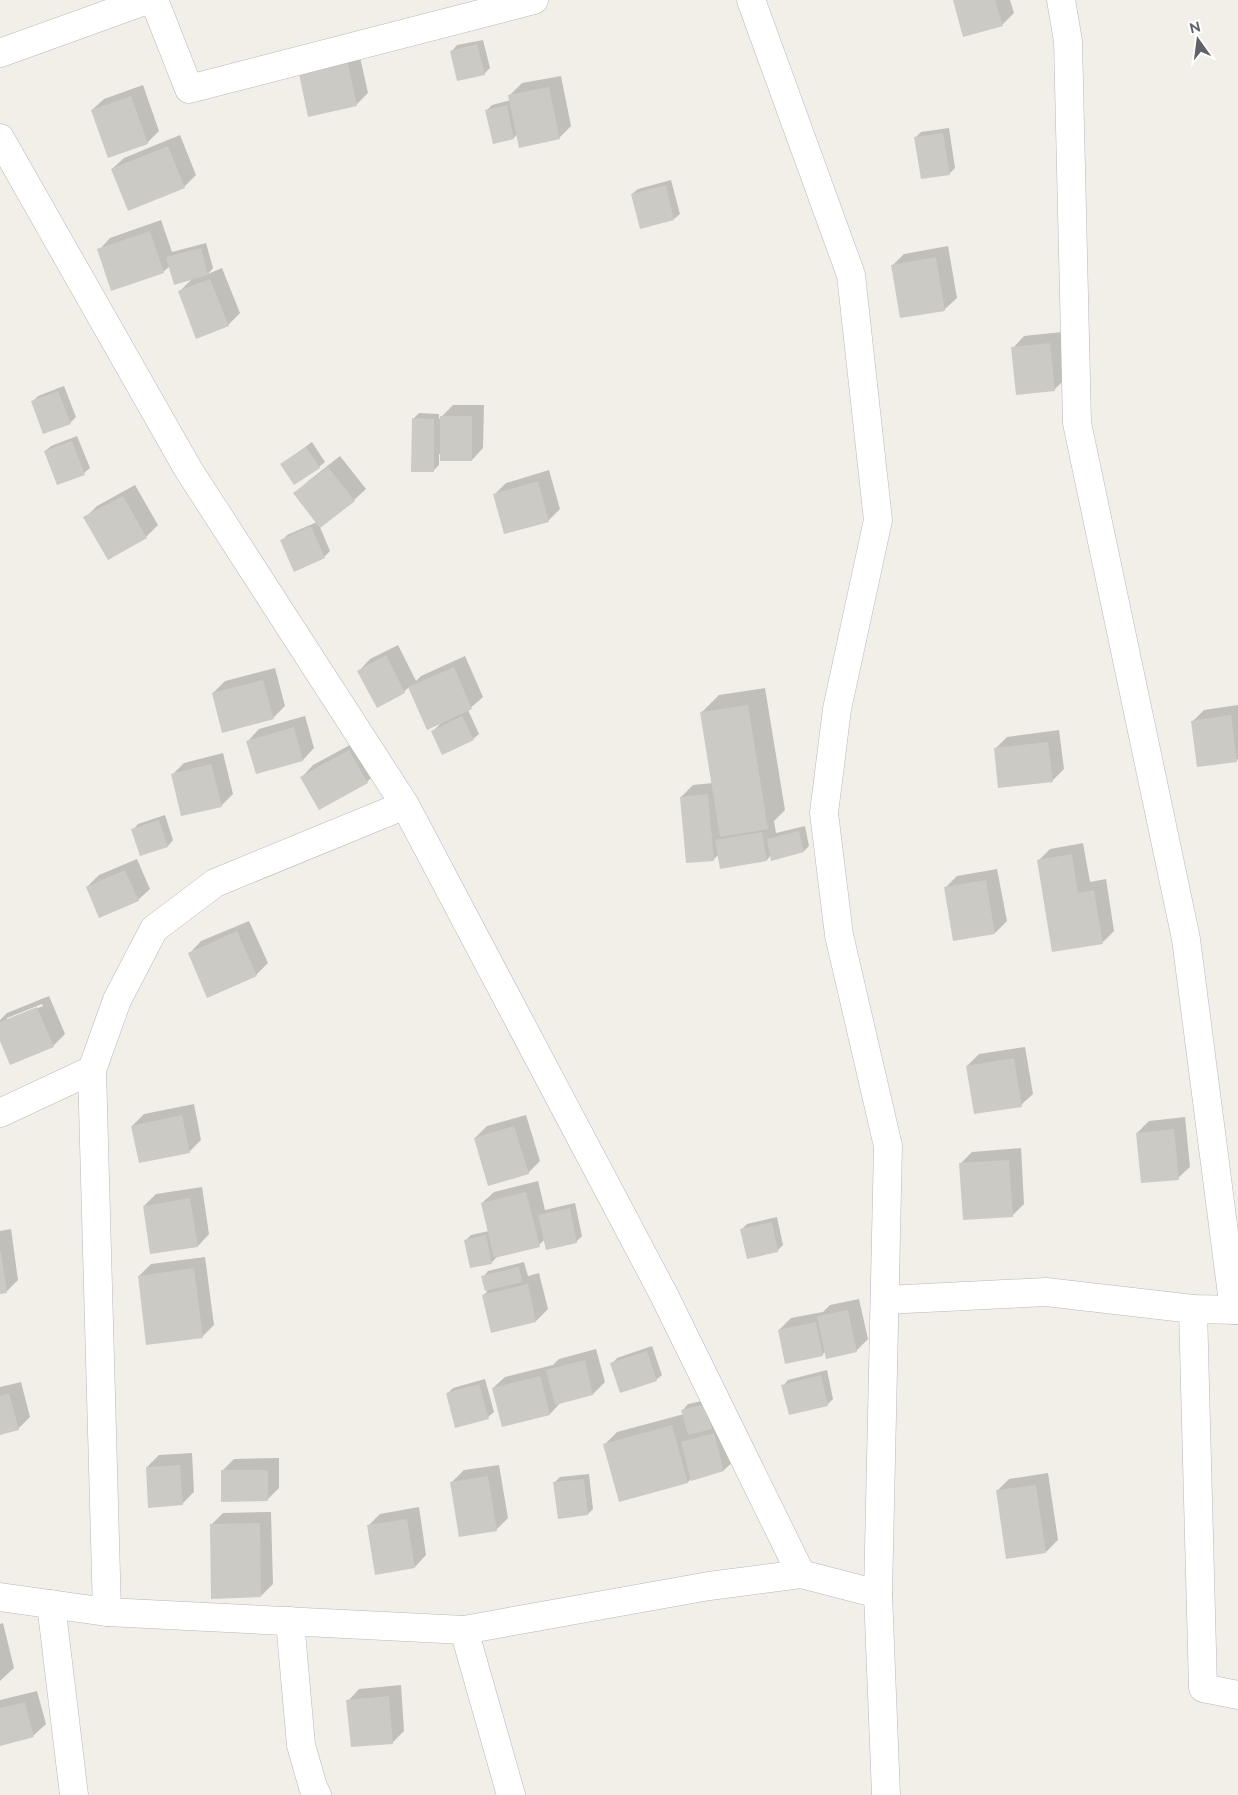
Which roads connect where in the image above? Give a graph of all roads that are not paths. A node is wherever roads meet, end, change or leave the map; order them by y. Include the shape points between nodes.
1 (147, 0) edge
2 (154, 0) edge
3 (534, 0) edge
4 (751, 0) edge
5 (1061, 0) edge
6 (0, 53) edge
7 (0, 138) edge
8 (405, 805) junction
9 (92, 1070) junction
10 (0, 1113) edge
11 (884, 1300) junction
12 (1193, 1309) junction
13 (1236, 1310) edge
14 (801, 1574) junction
15 (878, 1594) junction
16 (0, 1597) edge
17 (51, 1604) junction
18 (107, 1612) junction
19 (290, 1621) junction
20 (464, 1630) junction
21 (1238, 1695) edge
22 (74, 1795) edge
23 (317, 1795) edge
24 (511, 1795) edge
25 (886, 1795) edge

1 - 6 street
2 - 3 street via 189,89
4 - 11 street via 851,275 878,520 837,709 824,813 839,935 888,1146
5 - 13 street via 1068,41 1077,423 1186,939
7 - 8 street via 188,469
8 - 9 street via 215,883 154,929 116,1000
8 - 14 street via 664,1295
9 - 10 street
9 - 18 street
11 - 12 street via 1046,1292
11 - 15 street
12 - 13 street
12 - 21 street via 1203,1688
14 - 15 street
14 - 20 street via 709,1586
15 - 25 street
16 - 17 street
17 - 18 street
17 - 22 street
18 - 19 street
19 - 20 street
19 - 23 street via 301,1745
20 - 24 street

